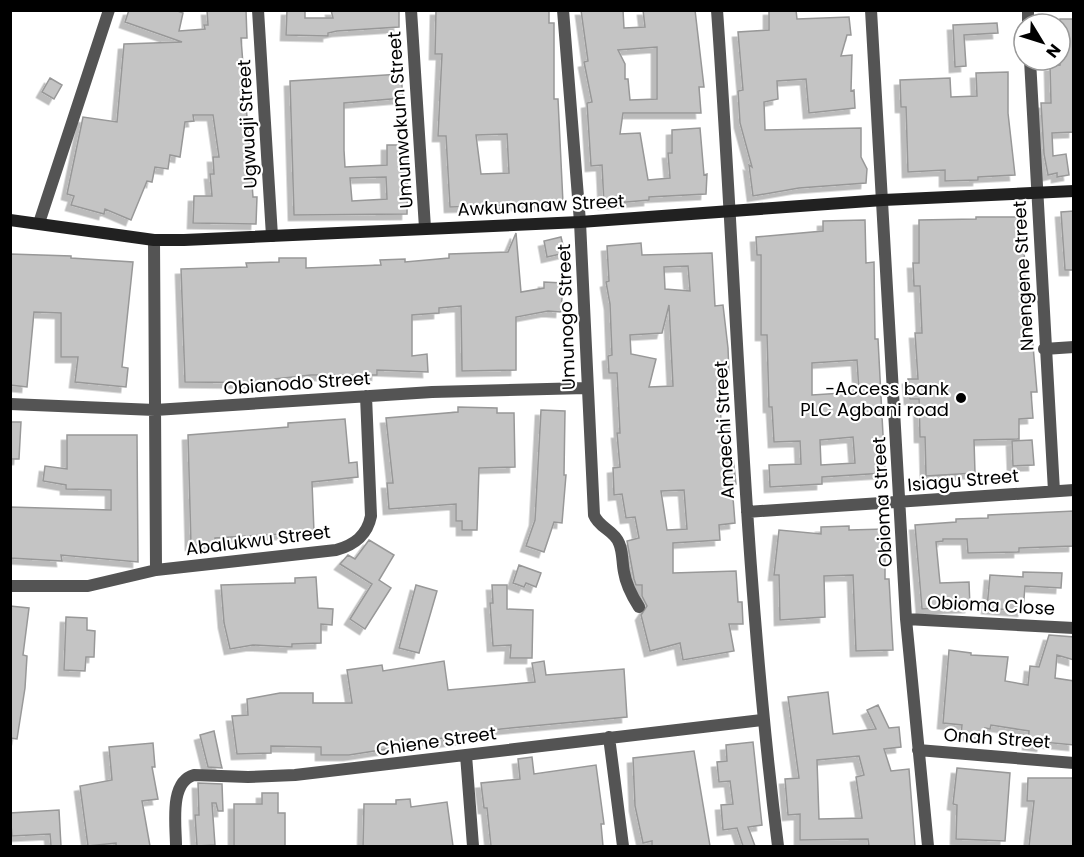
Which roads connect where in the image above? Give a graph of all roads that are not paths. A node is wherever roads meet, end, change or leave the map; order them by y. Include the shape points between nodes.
1 (108, 10) edge
2 (258, 10) edge
3 (411, 10) edge
4 (563, 10) edge
5 (717, 10) edge
6 (884, 10) edge
7 (871, 11) edge
8 (1031, 72) edge
9 (1074, 191) edge
10 (1036, 193) junction
11 (883, 200) junction
12 (732, 212) junction
13 (10, 220) edge
14 (580, 222) junction
15 (39, 223) junction
16 (425, 228) junction
17 (272, 236) junction
18 (154, 240) junction
19 (1074, 347) edge
20 (1044, 349) junction
21 (586, 388) junction
22 (366, 396) junction
23 (10, 404) edge
24 (155, 410) junction
25 (1074, 490) edge
26 (1054, 491) junction
27 (901, 503) junction
28 (747, 512) junction
29 (156, 570) junction
30 (10, 586) edge
31 (639, 607) dead end
32 (906, 619) junction
33 (1074, 628) edge
34 (762, 720) junction
35 (609, 737) junction
36 (918, 750) junction
37 (466, 755) junction
38 (1074, 762) edge
39 (176, 846) edge
40 (473, 846) edge
41 (623, 846) edge
42 (778, 846) edge
43 (928, 846) edge

1 - 15 street
2 - 17 street, Ugwuaji Street
3 - 16 street, Umunwakum Street
4 - 14 street, Umunogo Street
5 - 12 street, Amaechi Street
6 - 7 street
7 - 11 street, Obioma Street
8 - 10 street, Nnengene Street
9 - 10 street, Awkunanaw Street
10 - 11 street, Awkunanaw Street
10 - 20 street, Nnengene Street
11 - 12 street, Awkunanaw Street
11 - 27 street, Obioma Street
12 - 14 street, Awkunanaw Street
12 - 28 street, Amaechi Street
13 - 15 street, Awkunanaw Street
14 - 16 street, Awkunanaw Street
14 - 21 street, Umunogo Street
15 - 18 street, Awkunanaw Street
16 - 17 street, Awkunanaw Street
17 - 18 street, Awkunanaw Street
18 - 24 street
19 - 20 street
20 - 26 street, Nnengene Street
21 - 22 street, Obianodo Street
21 - 31 street, Umunogo Street via 594,515 596,522 620,544 624,575
22 - 24 street, Obianodo Street
22 - 29 street, Abalukwu Street via 371,516 369,527 358,541 336,550
23 - 24 street, Obianodo Street
24 - 29 street
25 - 26 street, Isiagu Street
26 - 27 street, Isiagu Street
27 - 28 street, Isiagu Street
27 - 32 street, Obioma Street
28 - 34 street, Amaechi Street
29 - 30 street, Abalukwu Street via 88,585
32 - 33 street, Obioma Close
32 - 36 street, Obioma Street
34 - 35 street, Chiene Street
34 - 42 street, Amaechi Street
35 - 37 street, Chiene Street
35 - 41 street
36 - 38 street, Onah Street
36 - 43 street, Obioma Street
37 - 39 street, Chiene Street via 295,775 186,777 178,788
37 - 40 street

